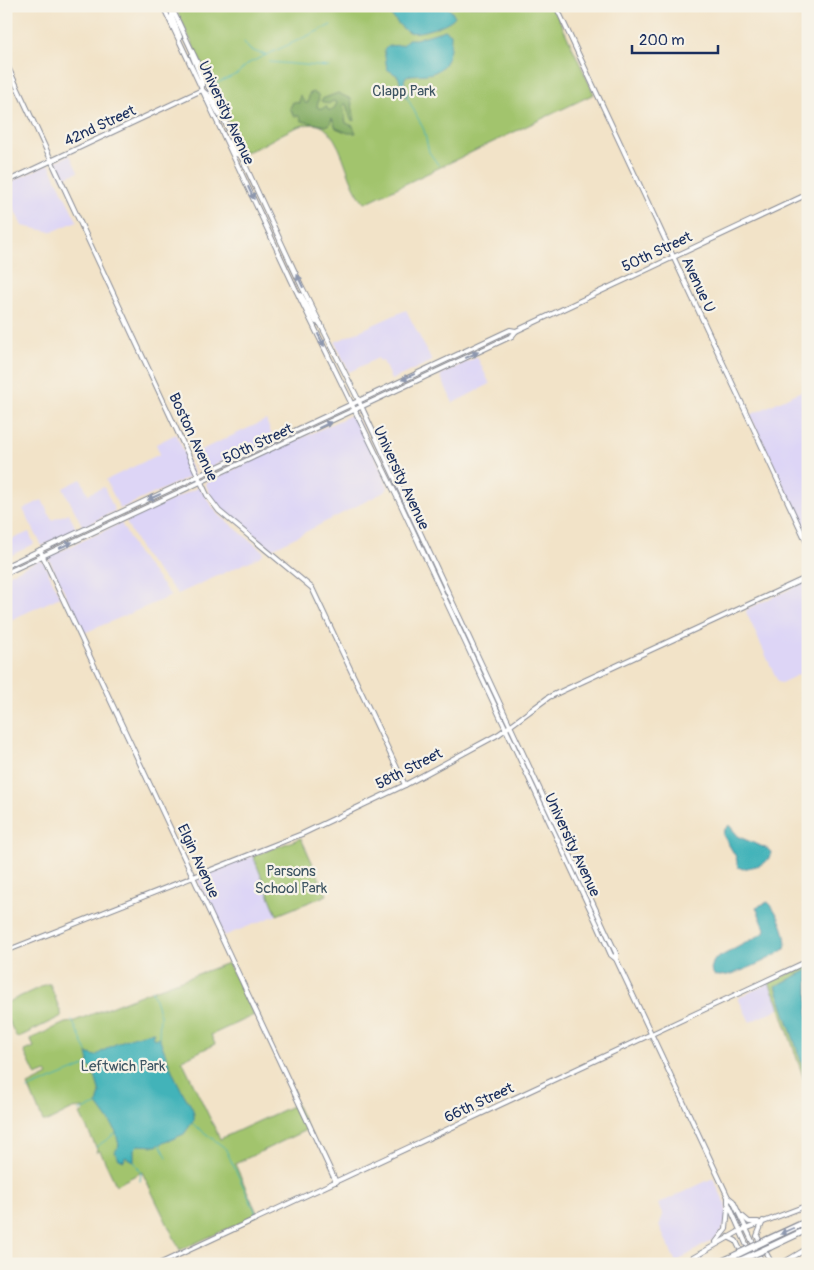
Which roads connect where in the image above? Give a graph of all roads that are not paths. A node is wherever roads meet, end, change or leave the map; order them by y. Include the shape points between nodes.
1 (164, 6) edge
2 (556, 6) edge
3 (172, 7) edge
4 (190, 48) junction
5 (184, 49) junction
6 (6, 63) edge
7 (202, 90) junction
8 (227, 126) junction
9 (221, 130) junction
10 (242, 156) junction
11 (51, 161) junction
12 (6, 182) edge
13 (808, 194) edge
14 (673, 257) junction
15 (295, 288) junction
16 (321, 324) junction
17 (516, 331) junction
18 (336, 354) junction
19 (330, 356) junction
20 (359, 400) junction
21 (353, 402) junction
22 (362, 407) junction
23 (356, 410) junction
24 (198, 477) junction
25 (201, 482) junction
26 (808, 546) edge
27 (40, 550) junction
28 (43, 556) junction
29 (6, 566) edge
30 (6, 573) edge
31 (808, 577) edge
32 (509, 728) junction
33 (405, 785) junction
34 (193, 877) junction
35 (6, 951) edge
36 (808, 962) edge
37 (652, 1034) junction
38 (336, 1182) junction
39 (728, 1197) junction
40 (728, 1203) junction
41 (808, 1205) edge
42 (740, 1213) junction
43 (763, 1221) junction
44 (808, 1221) edge
45 (747, 1228) junction
46 (808, 1229) edge
47 (740, 1231) junction
48 (727, 1238) junction
49 (710, 1247) junction
50 (808, 1248) edge
51 (794, 1256) junction
52 (737, 1263) edge
53 (159, 1264) edge
54 (682, 1264) edge
55 (717, 1264) edge
56 (748, 1264) edge
57 (755, 1264) edge
58 (763, 1264) edge
59 (772, 1264) edge
60 (781, 1264) edge
61 (786, 1264) edge

1 - 5 main road, University Avenue
2 - 14 main road, Avenue U
3 - 4 main road, University Avenue
3 - 5 main road
4 - 7 main road via 202,80
4 - 8 main road, University Avenue
5 - 7 main road, University Avenue
6 - 11 main road, Boston Avenue
7 - 8 main road
7 - 9 main road, University Avenue
7 - 11 main road, 42nd Street
8 - 10 main road, University Avenue
9 - 10 main road via 236,154
9 -> 15 main road, University Avenue
16 -> 10 main road, University Avenue
11 - 12 main road, 42nd Street
11 - 24 main road, Boston Avenue
13 - 14 main road, 50th Street
14 - 17 main road, 50th Street
14 - 26 main road, Avenue U
15 - 16 main road via 316,322
15 -> 19 main road, University Avenue
16 - 18 main road, University Avenue
17 -> 20 main road, 50th Street via 510,330
22 -> 17 main road, 50th Street via 512,336
18 - 19 main road
18 - 20 main road, University Avenue
19 - 21 main road, University Avenue
20 - 21 main road, 50th Street
20 - 22 main road, University Avenue
21 - 23 main road, University Avenue
21 - 24 main road, 50th Street
22 - 23 main road, 50th Street
22 - 32 main road, University Avenue
25 -> 23 main road, 50th Street
23 - 32 main road, University Avenue
24 - 25 main road, Boston Avenue
24 -> 27 main road, 50th Street
28 -> 25 main road, 50th Street
25 - 33 main road, Boston Avenue via 219,511 312,588
27 - 28 main road, Elgin Avenue
27 - 29 main road, 50th Street
28 - 30 main road, 50th Street
28 - 34 main road, Elgin Avenue
31 - 32 main road, 58th Street via 559,692 538,704
32 - 33 main road, 58th Street
32 - 37 main road, University Avenue via 574,861
33 - 34 main road, 58th Street via 302,834
34 - 35 main road, 58th Street
34 - 38 main road, Elgin Avenue
36 - 37 main road, 66th Street
37 - 38 main road, 66th Street
37 - 39 main road, University Avenue
38 - 53 main road, 66th Street
39 - 40 main road, University Avenue
39 - 42 main road, University Avenue
40 - 47 main road, University Avenue
40 - 49 main road via 726,1229
41 - 43 main road
42 - 43 main road via 749,1222
42 - 45 main road, University Avenue
43 - 45 main road
43 - 59 main road via 757,1236
44 -> 55 highway, bridge
45 - 47 main road
45 - 58 main road, University Avenue
46 - 52 highway, bridge
47 - 48 main road
47 - 57 main road, University Avenue
48 - 49 main road
48 - 56 main road via 736,1241
49 - 54 main road
50 - 51 main road
51 - 60 main road
51 - 61 main road

